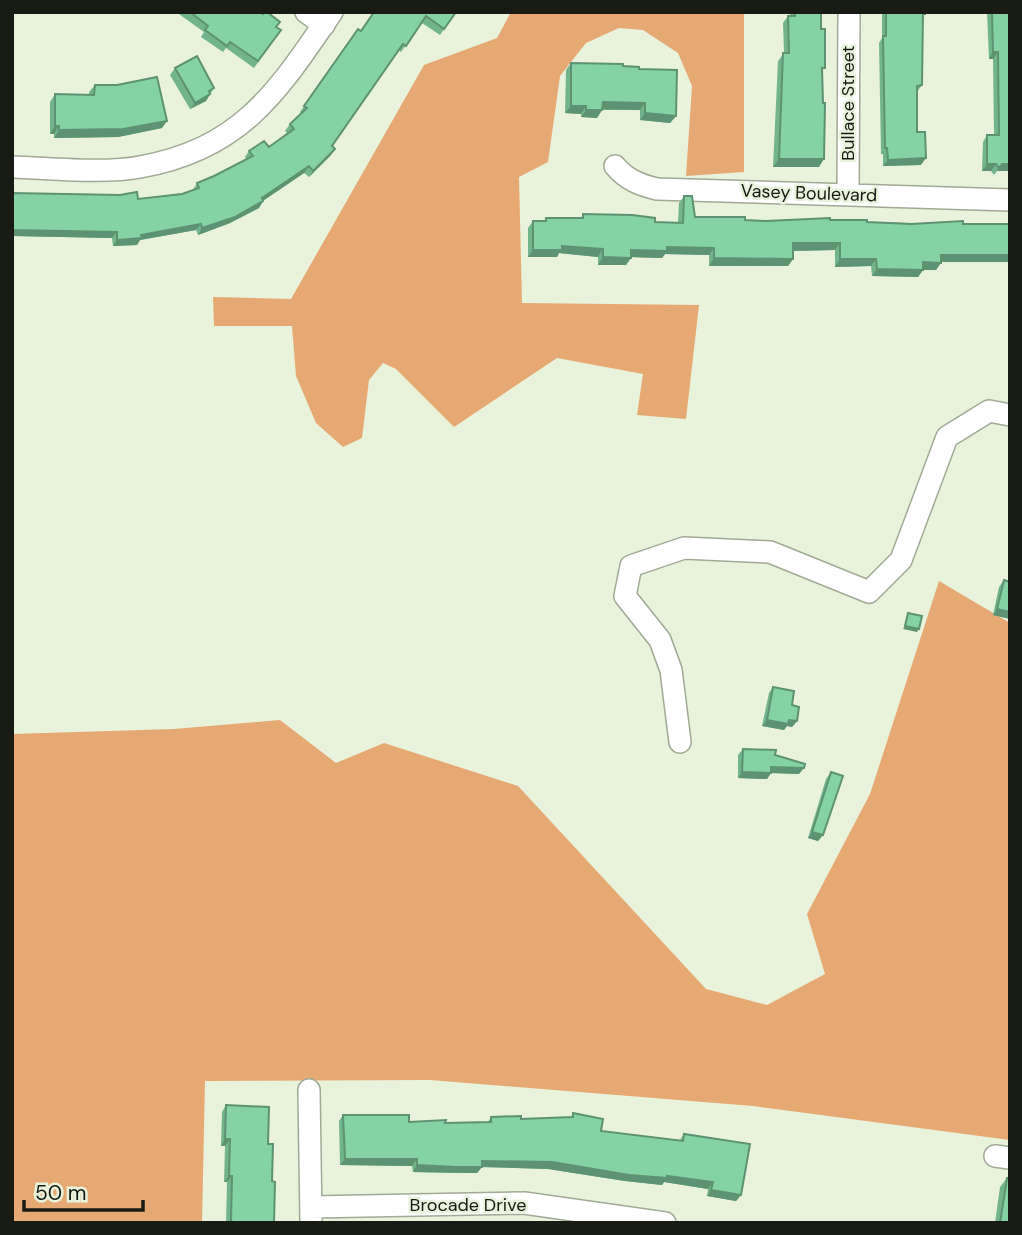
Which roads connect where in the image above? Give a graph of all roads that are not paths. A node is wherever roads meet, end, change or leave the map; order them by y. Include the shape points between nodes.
1 (306, 12) edge
2 (849, 12) edge
3 (328, 18) edge
4 (615, 166) dead end
5 (12, 167) edge
6 (848, 194) junction
7 (1010, 200) edge
8 (1010, 415) edge
9 (680, 742) dead end
10 (309, 1090) dead end
11 (311, 1215) edge
12 (665, 1223) edge

1 - 3 street
2 - 6 street, Bullace Street
3 - 5 street via 284,82 248,119 215,143 138,168
4 - 6 street, Vasey Boulevard via 638,185 657,189
6 - 7 street, Vasey Boulevard
8 - 9 street via 989,411 947,437 901,560 869,592 770,552 684,548 631,566 625,596 660,640 671,670
10 - 11 street
11 - 12 street, Brocade Drive via 524,1203

